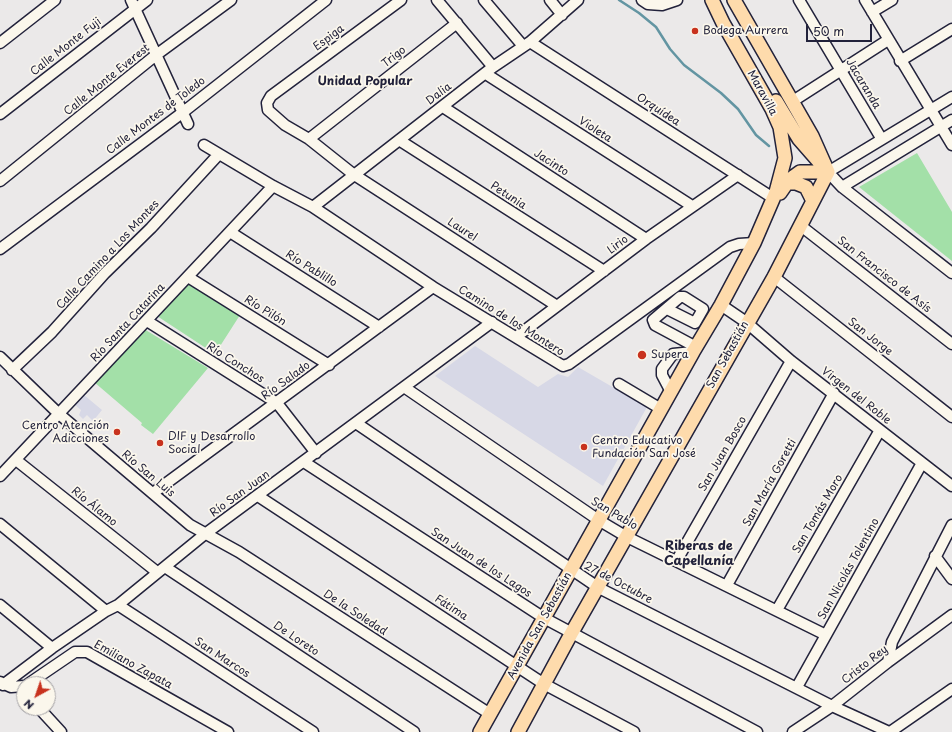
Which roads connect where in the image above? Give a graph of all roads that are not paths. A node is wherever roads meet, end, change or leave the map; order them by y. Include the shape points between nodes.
1 (55, 0) edge
2 (147, 0) edge
3 (231, 0) edge
4 (326, 0) edge
5 (401, 0) edge
6 (437, 0) edge
7 (484, 0) edge
8 (550, 0) edge
9 (578, 0) edge
10 (642, 0) edge
11 (678, 0) edge
12 (712, 0) edge
13 (734, 0) edge
14 (799, 0) edge
15 (865, 0) edge
16 (892, 0) edge
17 (654, 2) edge
18 (133, 5) edge
19 (872, 12) junction
20 (562, 15) junction
21 (457, 23) junction
22 (952, 28) edge
23 (888, 40) junction
24 (0, 43) edge
25 (527, 44) junction
26 (156, 55) junction
27 (900, 61) junction
28 (840, 69) junction
29 (489, 70) junction
30 (754, 78) junction
31 (271, 96) joint
32 (952, 97) edge
33 (793, 101) junction
34 (443, 106) junction
35 (930, 110) junction
36 (182, 112) junction
37 (0, 114) edge
38 (952, 120) edge
39 (188, 124) dead end
40 (940, 127) junction
41 (882, 138) junction
42 (309, 139) junction
43 (399, 140) junction
44 (204, 145) dead end
45 (952, 145) edge
46 (219, 154) junction
47 (828, 172) junction
48 (353, 174) junction
49 (738, 176) junction
50 (0, 181) edge
51 (787, 183) junction
52 (273, 186) junction
53 (842, 187) junction
54 (773, 200) junction
55 (813, 201) junction
56 (692, 206) junction
57 (313, 207) junction
58 (801, 226) junction
59 (230, 232) junction
60 (646, 239) junction
61 (754, 243) junction
62 (0, 249) edge
63 (604, 271) junction
64 (952, 273) edge
65 (774, 276) junction
66 (188, 277) junction
67 (433, 287) junction
68 (721, 305) junction
69 (557, 306) junction
70 (667, 309) dead end
71 (146, 321) junction
72 (492, 322) junction
73 (746, 322) junction
74 (379, 327) junction
75 (516, 337) junction
76 (952, 344) edge
77 (694, 350) junction
78 (0, 356) edge
79 (791, 361) junction
80 (329, 365) junction
81 (12, 370) junction
82 (619, 384) dead end
83 (404, 387) junction
84 (671, 392) junction
85 (834, 393) junction
86 (277, 403) junction
87 (661, 409) junction
88 (59, 414) junction
89 (952, 417) edge
90 (356, 423) junction
91 (880, 430) junction
92 (316, 453) junction
93 (16, 460) junction
94 (304, 462) junction
95 (922, 463) junction
96 (0, 476) edge
97 (952, 486) edge
98 (153, 493) junction
99 (258, 496) junction
100 (600, 521) junction
101 (0, 524) edge
102 (952, 525) edge
103 (205, 534) junction
104 (627, 537) junction
105 (935, 556) junction
106 (677, 560) junction
107 (161, 570) junction
108 (571, 571) junction
109 (952, 579) edge
110 (727, 585) junction
111 (599, 588) junction
112 (118, 604) junction
113 (0, 605) edge
114 (106, 610) junction
115 (777, 610) junction
116 (952, 615) edge
117 (544, 618) junction
118 (571, 634) junction
119 (826, 634) junction
120 (52, 648) junction
121 (888, 662) junction
122 (517, 667) junction
123 (40, 676) edge
124 (544, 684) junction
125 (5, 685) edge
126 (16, 686) edge
127 (797, 687) junction
128 (951, 690) edge
129 (832, 706) junction
130 (490, 714) junction
131 (46, 716) edge
132 (61, 732) edge
133 (228, 732) edge
134 (314, 732) edge
135 (414, 732) edge
136 (480, 732) edge
137 (518, 732) edge
138 (634, 732) edge
139 (757, 732) edge
140 (793, 732) edge
141 (889, 732) edge

1 - 24 street
2 - 18 street, Calle Monte Fuji
3 - 26 street, Calle Monte Everest
4 - 36 street, Calle Montes de Toledo
5 - 31 street, Espiga
6 - 21 street, Violeta
7 - 25 street, Orquídea
8 - 20 street
9 - 20 street, Dalia
10 - 17 street via 648,4
11 - 17 street via 662,5
12 - 30 main road, Maravilla
13 - 33 main road, Maravilla
14 - 28 street, Jacaranda
15 - 19 street
16 - 19 street
18 - 26 street
18 - 37 street, Calle Monte Fuji
19 - 23 street
20 - 25 street, Dalia
21 - 29 street, Violeta
21 - 42 street, Trigo
22 - 27 street
23 - 27 street
23 - 28 street
25 - 29 street, Dalia
25 - 49 street, Orquídea
26 - 36 street
26 - 50 street, Calle Monte Everest
27 - 35 street
28 - 33 street
28 - 41 street, Jacaranda
29 - 34 street, Dalia
29 - 56 street, Violeta
30 - 47 main road via 764,84 799,139
30 - 54 main road, Maravilla via 772,109 784,144 785,158
31 - 42 street, Laurel via 267,103 270,113
32 - 35 street
33 - 47 main road, Maravilla
34 - 43 street, Dalia
34 - 60 street, Jacinto
35 - 40 street
35 - 41 street
36 - 39 street
36 - 62 street, Calle Montes de Toledo
38 - 40 street
40 - 45 street
40 - 53 street
41 - 47 street
42 - 48 street, Laurel
43 - 48 street, Dalia
43 - 63 street, Petunia
44 - 46 street, Camino de los Montero
46 - 52 street, Camino de los Montero
46 - 81 street, Calle Camino a Los Montes via 52,332
47 - 51 main road via 800,172
47 - 53 street
47 - 55 main road, San Sebastián
48 - 57 street, Dalia
48 - 69 street, Laurel
49 - 54 street, Orquídea
49 - 56 street, Lirio
51 - 54 main road
51 - 55 main road via 806,187
52 - 57 street, Camino de los Montero
52 - 59 street, Río Santa Catarina
53 - 64 street
54 - 61 main road
55 - 58 main road, San Sebastián
56 - 60 street, Lirio
57 - 67 street, Camino de los Montero
58 - 65 main road, San Sebastián
58 - 76 street, San Francisco de Asís
59 - 66 street, Río Santa Catarina
59 - 74 street, Río Pablillo
60 - 63 street, Lirio
61 - 68 main road
61 - 75 street, Camino de los Montero via 730,247 566,366 559,365
63 - 69 street, Lirio
65 - 73 main road, San Sebastián
65 - 89 street, San Jorge
66 - 71 street, Río Santa Catarina
66 - 80 street, Río Pilón
67 - 72 street, Camino de los Montero
67 - 74 street, Río Salado
68 - 73 street, Virgen del Roble
68 - 77 main road
69 - 75 street, Lirio
70 - 77 street via 652,322
71 - 86 street, Río Conchos
71 - 88 street, Río Santa Catarina
72 - 75 street, Camino de los Montero
72 - 83 street, Río San Juan
73 - 79 street, Virgen del Roble
73 - 104 main road, San Sebastián
74 - 80 street, Río Salado
77 - 84 main road
77 - 84 street via 674,354 662,369 662,375
78 - 81 street, Río San Luis
79 - 85 street, Virgen del Roble
79 - 106 street, San Juan Bosco
80 - 86 street, Río Salado
81 - 88 street, Río San Luis
82 - 87 street
83 - 90 street, Río San Juan
83 - 100 street, San Pablo
84 - 87 main road
85 - 91 street, Virgen del Roble
85 - 110 street, San María Goretti
86 - 92 street, Río Conchos
86 - 98 street, Río Salado
87 - 100 main road
88 - 93 street, Río Santa Catarina
88 - 98 street, Río San Luis
90 - 92 street, Río San Juan
90 - 108 street, 27 de Octubre
91 - 95 street, Virgen del Roble
91 - 115 street, San Tomás Moro
92 - 94 street, Río San Juan
93 - 96 street, Río Santa Catarina
93 - 107 street, Río Álamo
94 - 99 street, Río San Juan
94 - 117 street, San Juan de los Lagos
95 - 97 street, Virgen del Roble
95 - 119 street, San Nicolás Tolentino
98 - 103 street, Río San Luis via 190,526
99 - 103 street, Río San Juan
99 - 122 street, Fátima
100 - 104 street, San Pablo
100 - 108 main road, Avenida San Sebastián
101 - 114 street
102 - 105 street
103 - 107 street, Río San Juan
103 - 130 street, De la Soledad via 239,552
104 - 106 street, San Pablo
104 - 111 main road
105 - 109 street
105 - 121 street via 892,642
106 - 110 street, San Pablo
107 - 112 street, Río San Juan
107 - 135 street, De Loreto
108 - 111 street, 27 de Octubre
108 - 117 main road, Avenida San Sebastián
110 - 115 street, San Pablo
111 - 118 main road
111 - 127 street, 27 de Octubre
112 - 114 street, Río San Juan
112 - 134 street, San Marcos
113 - 120 street
114 - 120 street, Río San Juan
115 - 119 street, San Pablo
116 - 121 street, Cristo Rey
117 - 118 street, San Juan de los Lagos
117 - 122 main road, Avenida San Sebastián
118 - 124 main road
118 - 139 street, San Juan de los Lagos
119 - 127 street, San Nicolás Tolentino
120 - 125 street, Río San Juan
121 - 129 street, Cristo Rey
122 - 124 street, Fátima
122 - 130 main road, Avenida San Sebastián
123 - 133 street, Emiliano Zapata via 75,652 86,652
124 - 137 main road
124 - 138 street, Fátima
125 - 126 street, Emiliano Zapata
127 - 129 street, 27 de Octubre
128 - 141 street
129 - 140 street, Cristo Rey
129 - 141 street, 27 de Octubre
130 - 136 main road, Avenida San Sebastián
131 - 132 street

